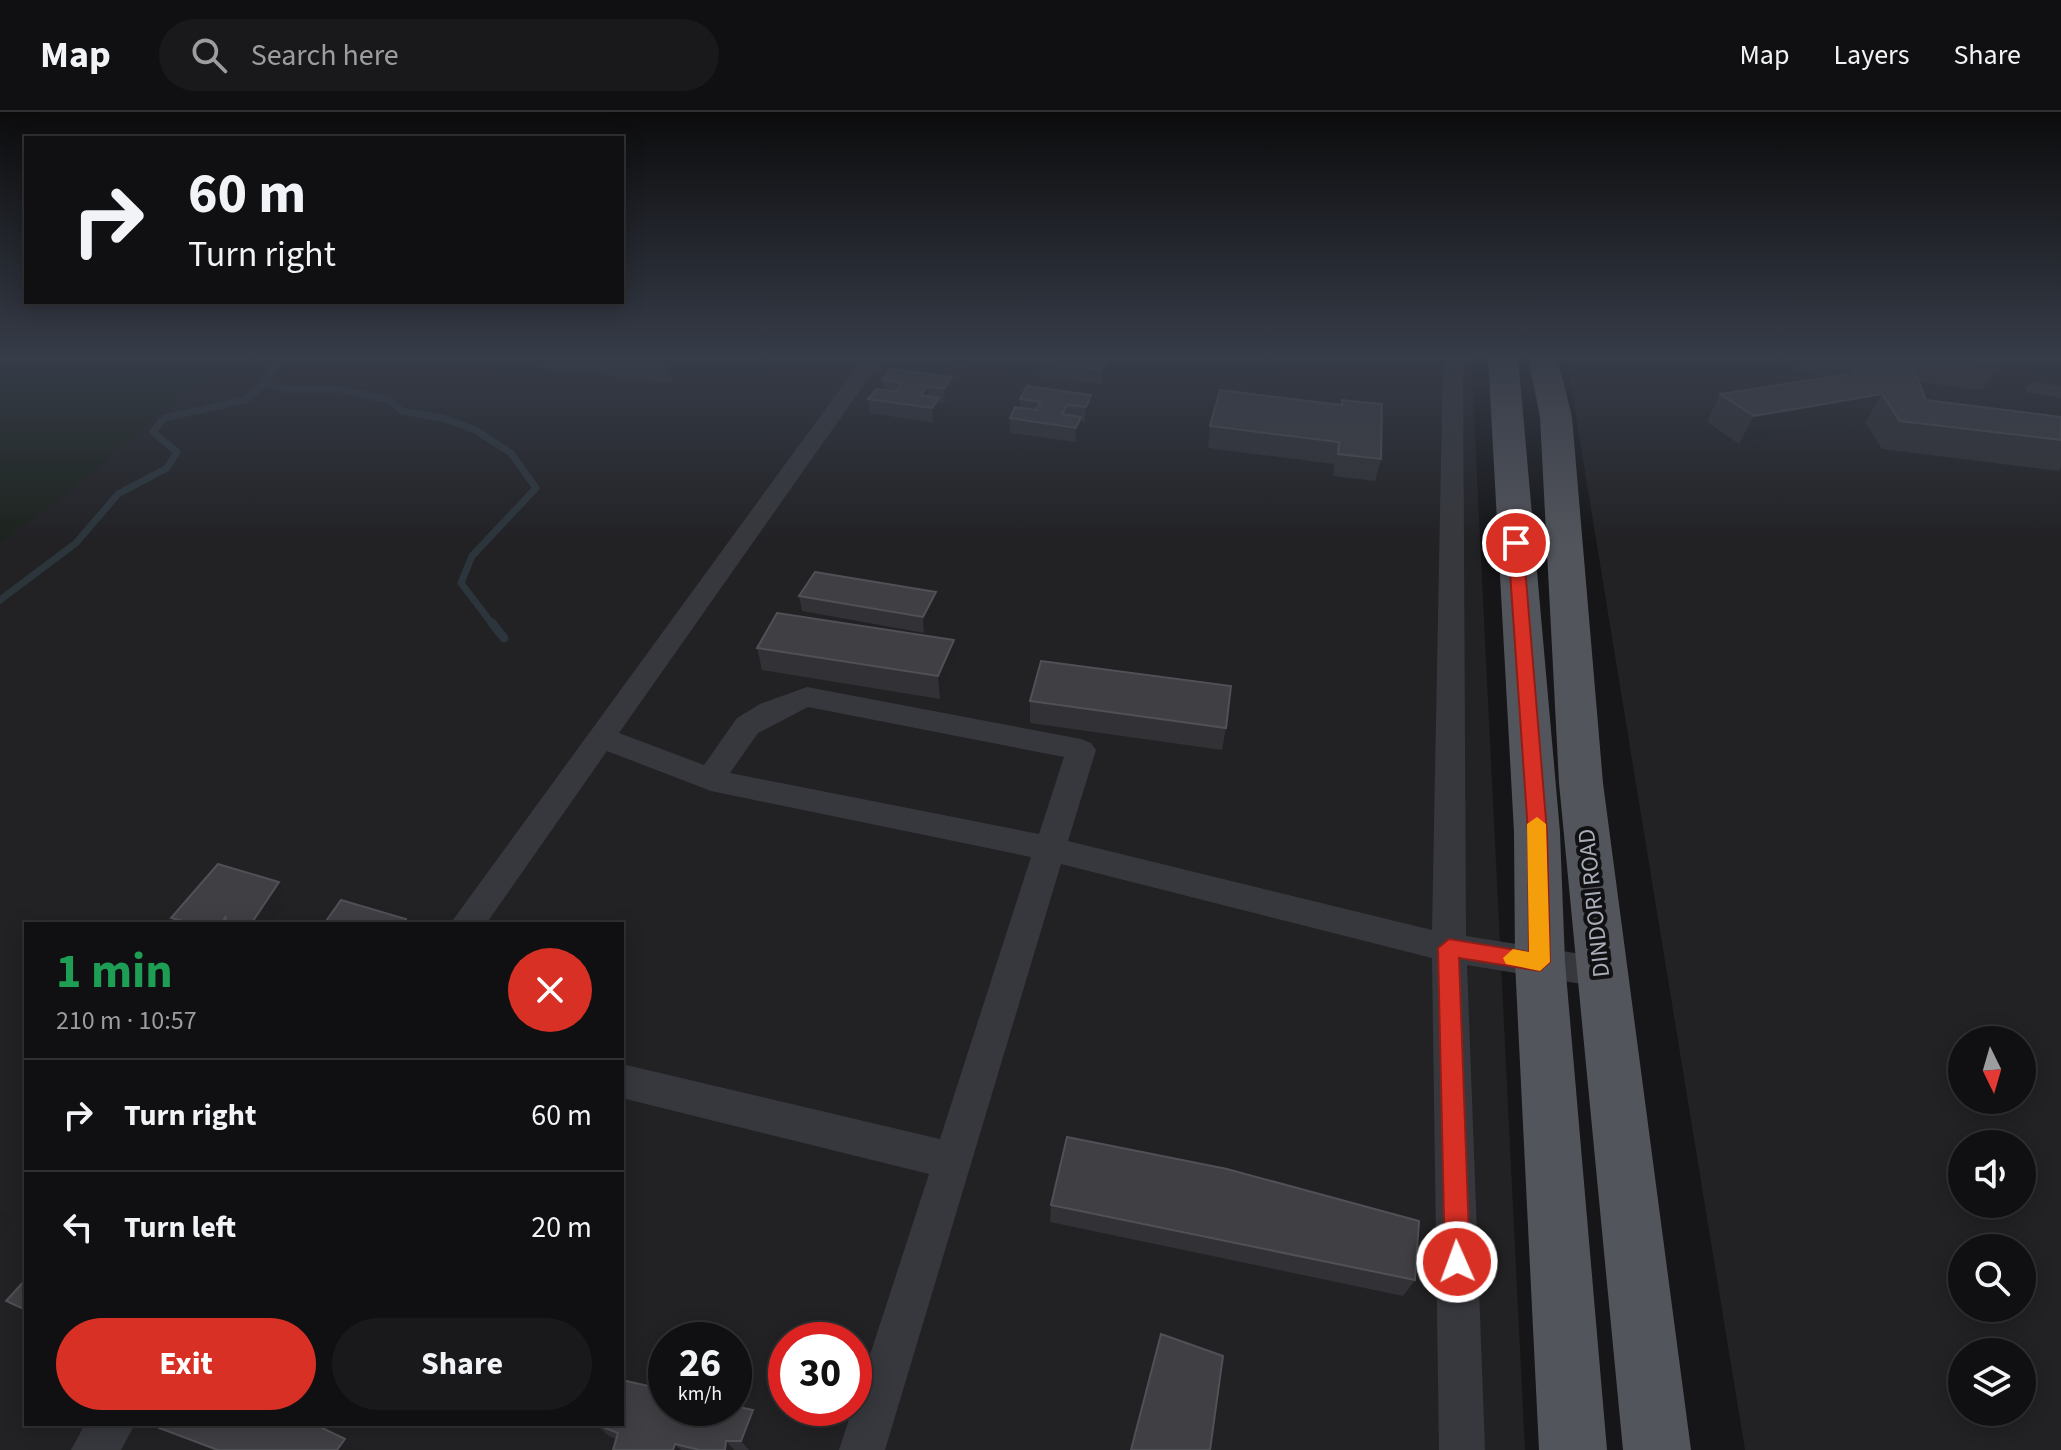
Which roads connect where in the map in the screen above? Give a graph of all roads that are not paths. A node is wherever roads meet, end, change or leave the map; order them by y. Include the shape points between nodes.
1 (830, 418) edge
2 (1453, 418) edge
3 (1509, 418) edge
4 (1556, 418) edge
5 (602, 738) junction
6 (711, 780) junction
7 (1051, 849) junction
8 (468, 922) edge
9 (1449, 948) junction
10 (1540, 962) junction
11 (1600, 972) junction
12 (624, 1081) edge
13 (953, 1161) junction
14 (111, 1426) edge
15 (94, 1450) edge
16 (862, 1450) edge
17 (1462, 1450) edge
18 (1573, 1450) edge
19 (1657, 1450) edge

1 - 5 street
2 - 9 street
3 - 10 main road via 1537,832
4 - 11 main road, DINDORI ROAD
5 - 6 street
5 - 8 street
6 - 7 street
6 - 7 street via 736,734 766,711 807,697 1081,750
7 - 9 street
7 - 13 street
9 - 10 street
9 - 17 street
10 - 11 street
10 - 18 main road
11 - 19 main road, DINDORI ROAD
12 - 13 street
13 - 16 street
14 - 15 street

